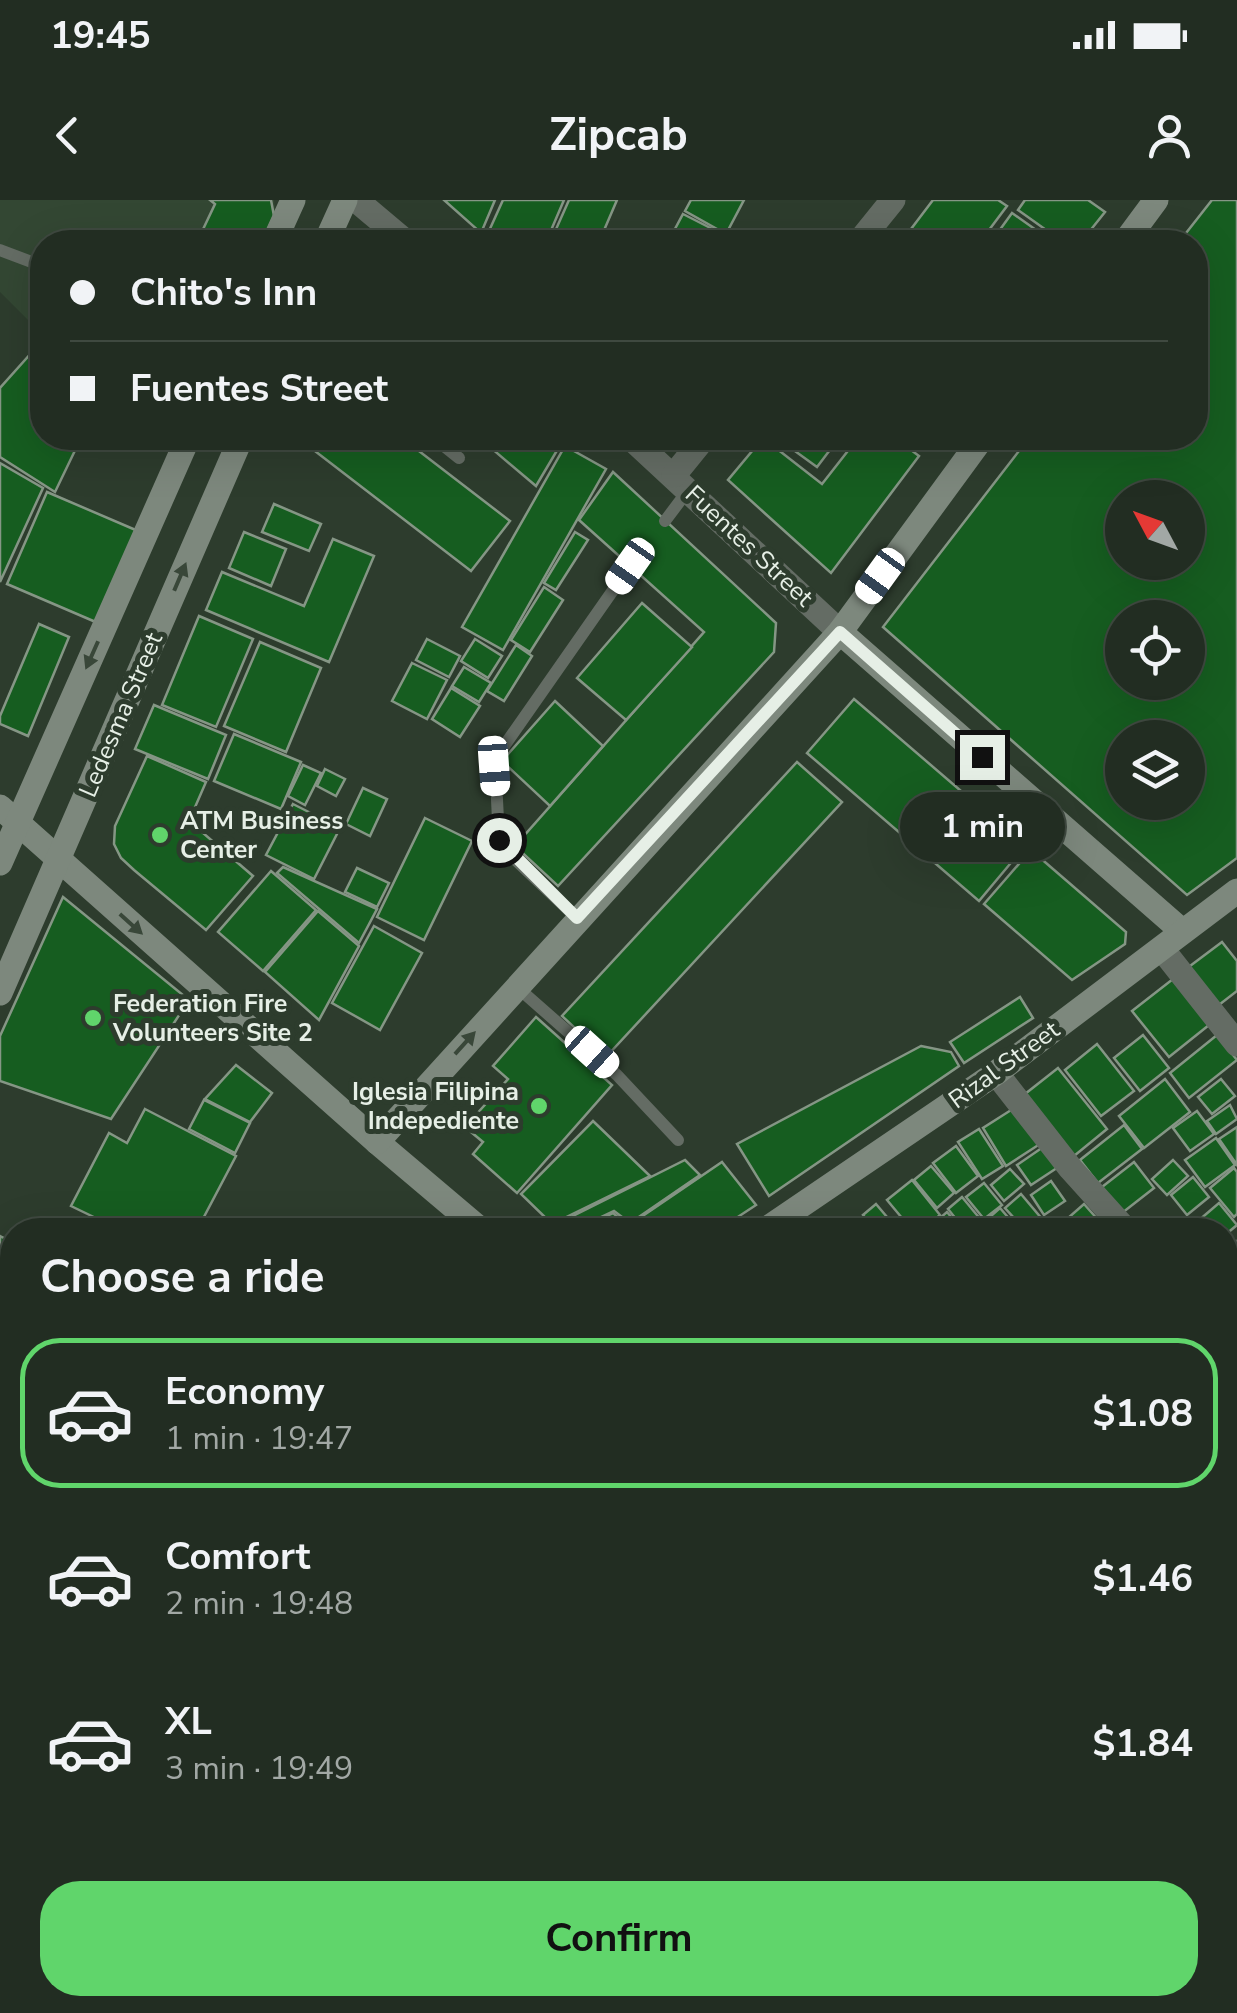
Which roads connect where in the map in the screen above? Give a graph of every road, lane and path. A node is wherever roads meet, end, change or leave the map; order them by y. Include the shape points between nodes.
1 (292, 200) edge
2 (345, 200) edge
3 (356, 200) edge
4 (893, 200) edge
5 (1156, 200) edge
6 (279, 230) edge
7 (331, 230) edge
8 (392, 230) edge
9 (869, 230) edge
10 (1134, 230) edge
11 (0, 250) edge
12 (30, 261) edge
13 (183, 450) edge
14 (236, 450) edge
15 (449, 450) edge
16 (645, 450) edge
17 (698, 450) edge
18 (973, 450) edge
19 (459, 458) dead end
20 (682, 482) junction
21 (665, 520) dead end
22 (630, 566) dead end
23 (840, 632) junction
24 (18, 823) edge
25 (58, 860) junction
26 (0, 863) edge
27 (1237, 890) edge
28 (577, 918) junction
29 (1182, 932) junction
30 (1162, 950) junction
31 (516, 985) junction
32 (0, 993) edge
33 (1237, 1044) edge
34 (996, 1073) junction
35 (678, 1140) dead end
36 (376, 1142) junction
37 (459, 1218) edge
38 (783, 1218) edge
39 (1115, 1218) edge

1 - 6 street
2 - 7 street
3 - 8 street
4 - 9 street
5 - 10 street
11 - 12 lane
13 -> 24 street, Ledesma Street
25 -> 14 street, Ledesma Street
15 - 19 lane
16 - 20 street, Fuentes Street
17 - 20 street
18 - 23 street
20 - 21 lane
20 - 23 street, Fuentes Street
22 - 28 lane via 494,766 499,840
23 - 28 street
23 - 29 street, Fuentes Street
24 - 25 street
24 - 26 street, Ledesma Street
25 - 32 street, Ledesma Street
25 -> 36 street
27 - 29 street, Rizal Street
28 - 31 street
29 - 30 street, Rizal Street
30 - 33 street
30 - 34 street, Rizal Street
31 - 35 lane
36 -> 31 street
34 - 38 street, Rizal Street
34 - 39 street
36 - 37 street

